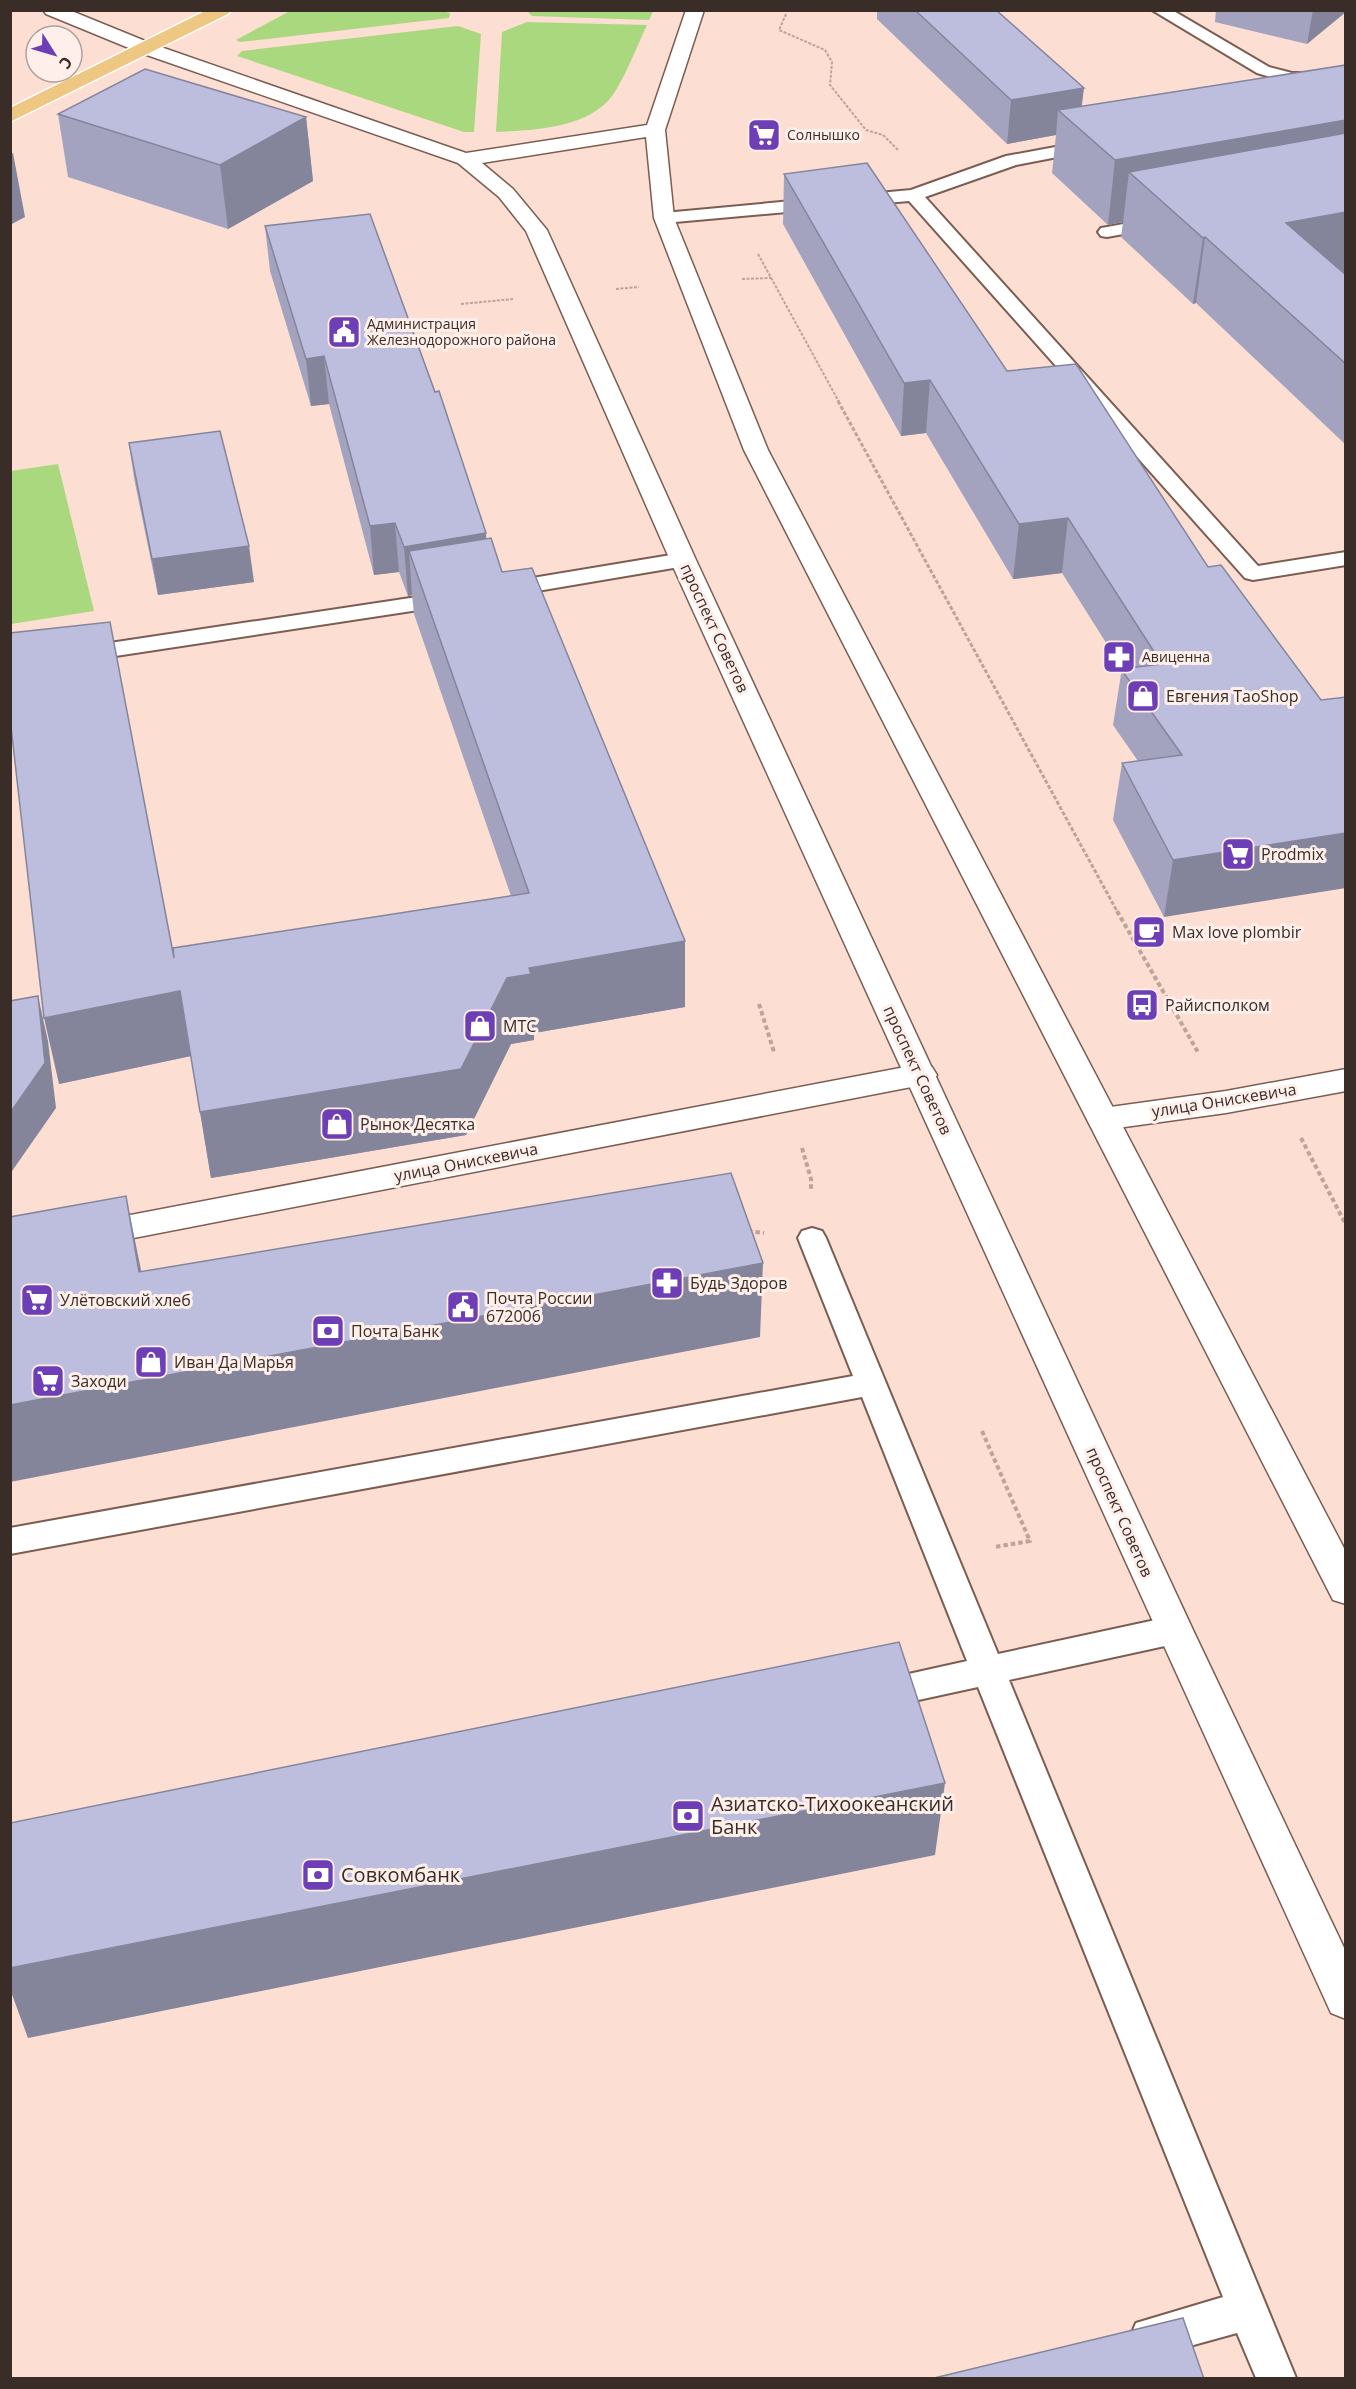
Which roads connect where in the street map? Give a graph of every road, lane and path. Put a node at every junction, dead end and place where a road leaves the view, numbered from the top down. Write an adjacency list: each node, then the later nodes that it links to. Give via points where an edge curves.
1 (52, 10): 6 (main road)
2 (222, 10): 6 (main road)
3 (695, 10): 9 (main road)
4 (1160, 10): 7 (lane, via 1263,70 1291,78)
5 (786, 14): 12 (path, via 779,30 825,50 832,62 830,85 866,130 884,135 909,161)
6 (148, 49): 8 (main road); 11 (main road)
7 (1346, 78)
8 (10, 116)
9 (655, 130): 11 (main road); 14 (main road)
10 (1115, 141): 12 (lane, via 1012,160)
11 (465, 159): 18 (main road, проспект Советов, via 506,193 536,230)
12 (914, 195): 13 (lane); 17 (lane, via 1253,573)
13 (733, 212): 14 (lane); 22 (path, via 1137,948)
14 (664, 218): 23 (main road, via 756,450)
15 (1175, 220): 16 (lane)
16 (1107, 232)
17 (1346, 558)
18 (683, 560): 19 (lane, via 313,621); 20 (main road, проспект Советов)
19 (10, 665)
20 (921, 1075): 28 (main road, улица Онискевича); 34 (main road, проспект Советов)
21 (1346, 1080): 22 (main road, улица Онискевича)
22 (1226, 1102): 23 (main road, улица Онискевича)
23 (1103, 1119): 33 (main road)
24 (1298, 1132): 25 (path)
25 (1346, 1225)
26 (743, 1231): 27 (path)
27 (812, 1238): 29 (lane)
28 (10, 1250)
29 (871, 1384): 32 (lane); 35 (lane)
30 (982, 1431): 31 (path)
31 (1016, 1512)
32 (10, 1541)
33 (1346, 1589)
34 (1173, 1630): 35 (lane); 37 (main road, проспект Советов)
35 (987, 1671): 36 (lane); 38 (lane)
36 (848, 1701)
37 (1346, 1999)
38 (1247, 2310): 39 (lane); 40 (lane)
39 (1112, 2347)
40 (1276, 2379)

